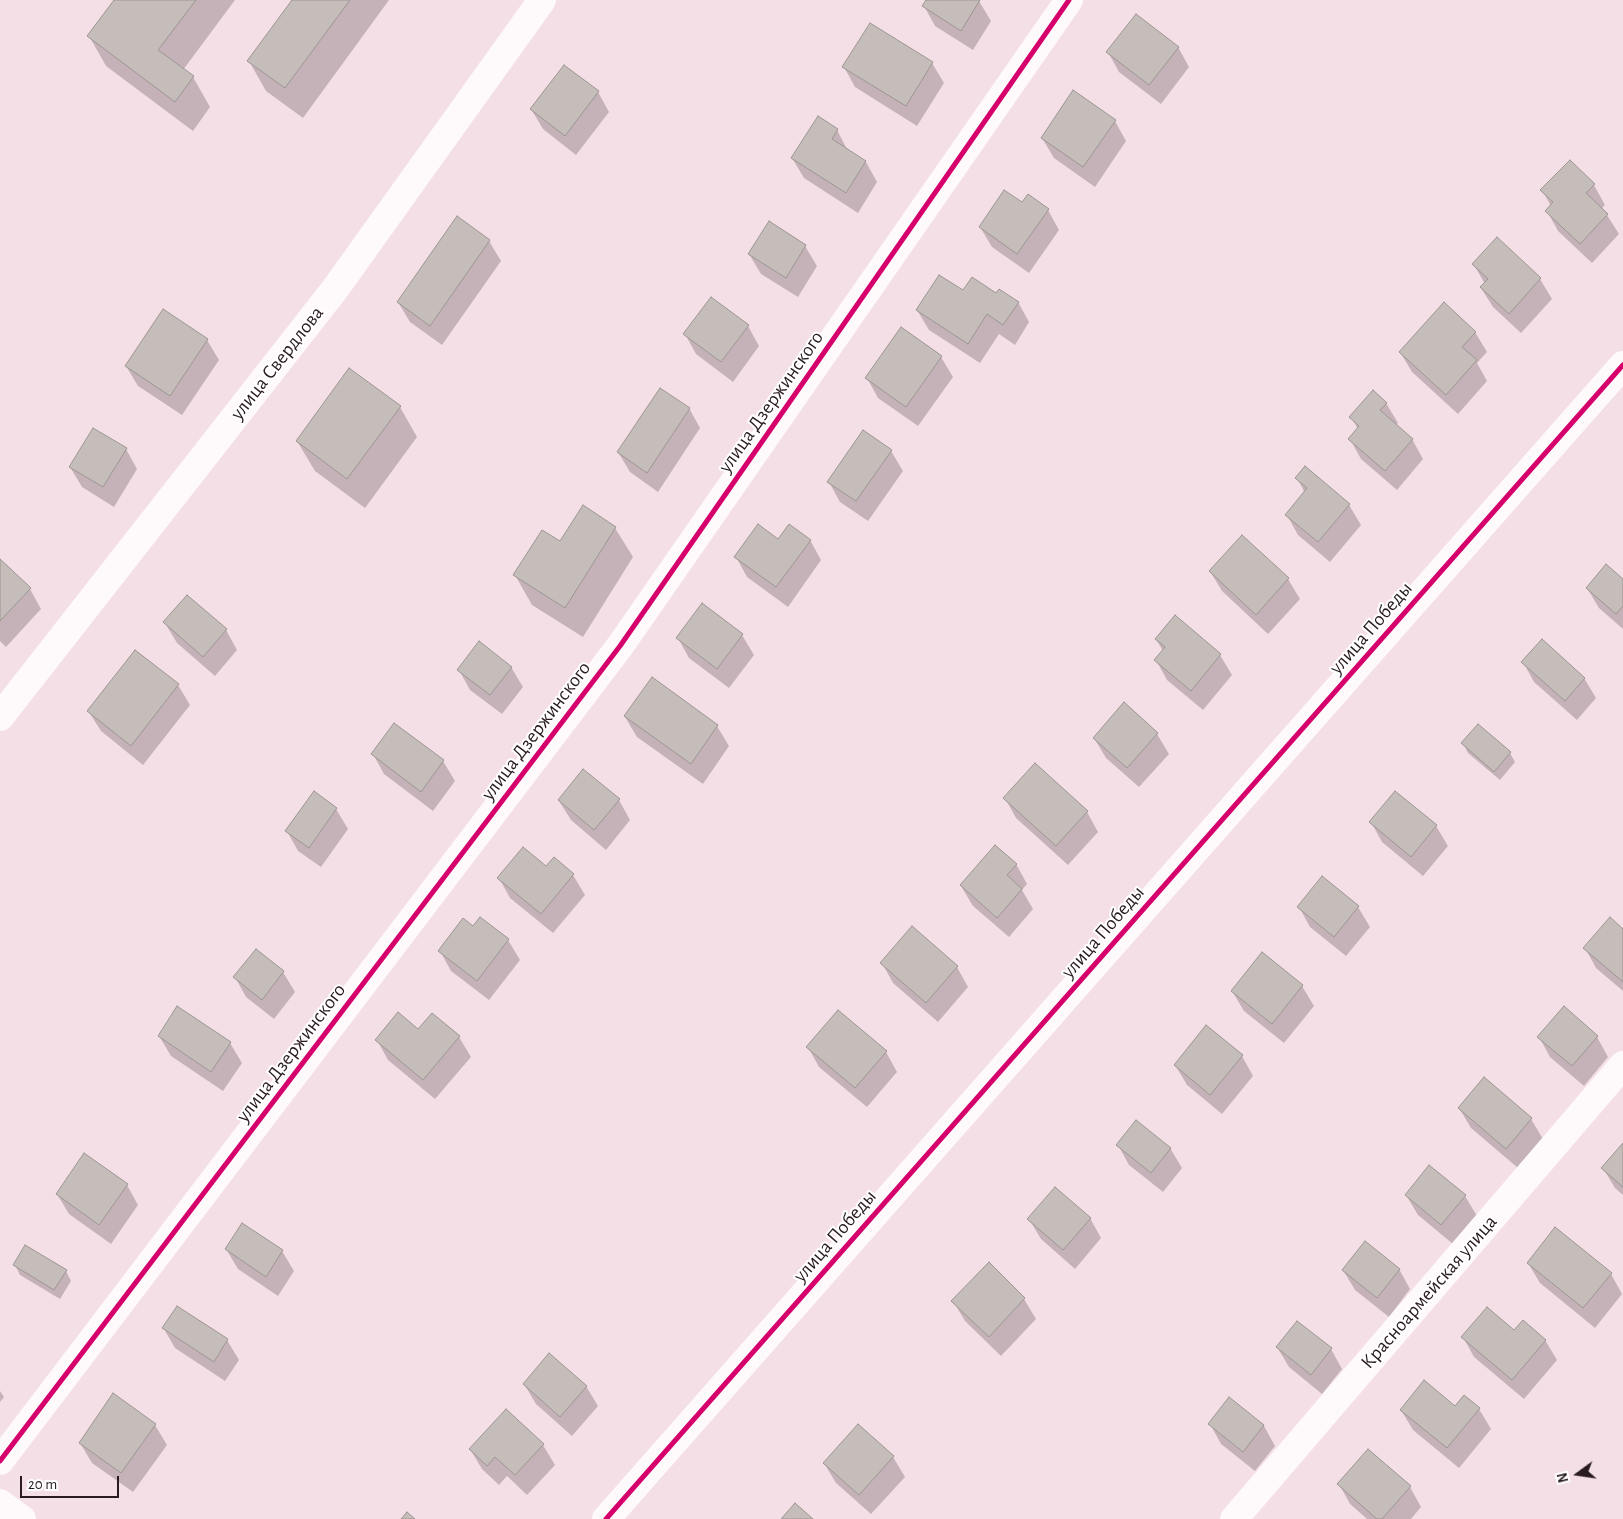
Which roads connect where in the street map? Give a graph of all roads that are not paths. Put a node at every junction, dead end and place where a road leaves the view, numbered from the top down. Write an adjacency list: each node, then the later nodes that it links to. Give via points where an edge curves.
1 (542, 0): 4 (street, улица Свердлова, via 335,289)
2 (1069, 0): 6 (street, улица Дзержинского, via 620,646)
3 (1623, 365): 9 (street, улица Победы)
4 (0, 717)
5 (1623, 1065): 10 (street, Красноармейская улица)
6 (0, 1461)
7 (0, 1503): 8 (street)
8 (22, 1519)
9 (606, 1519)
10 (1234, 1519)

